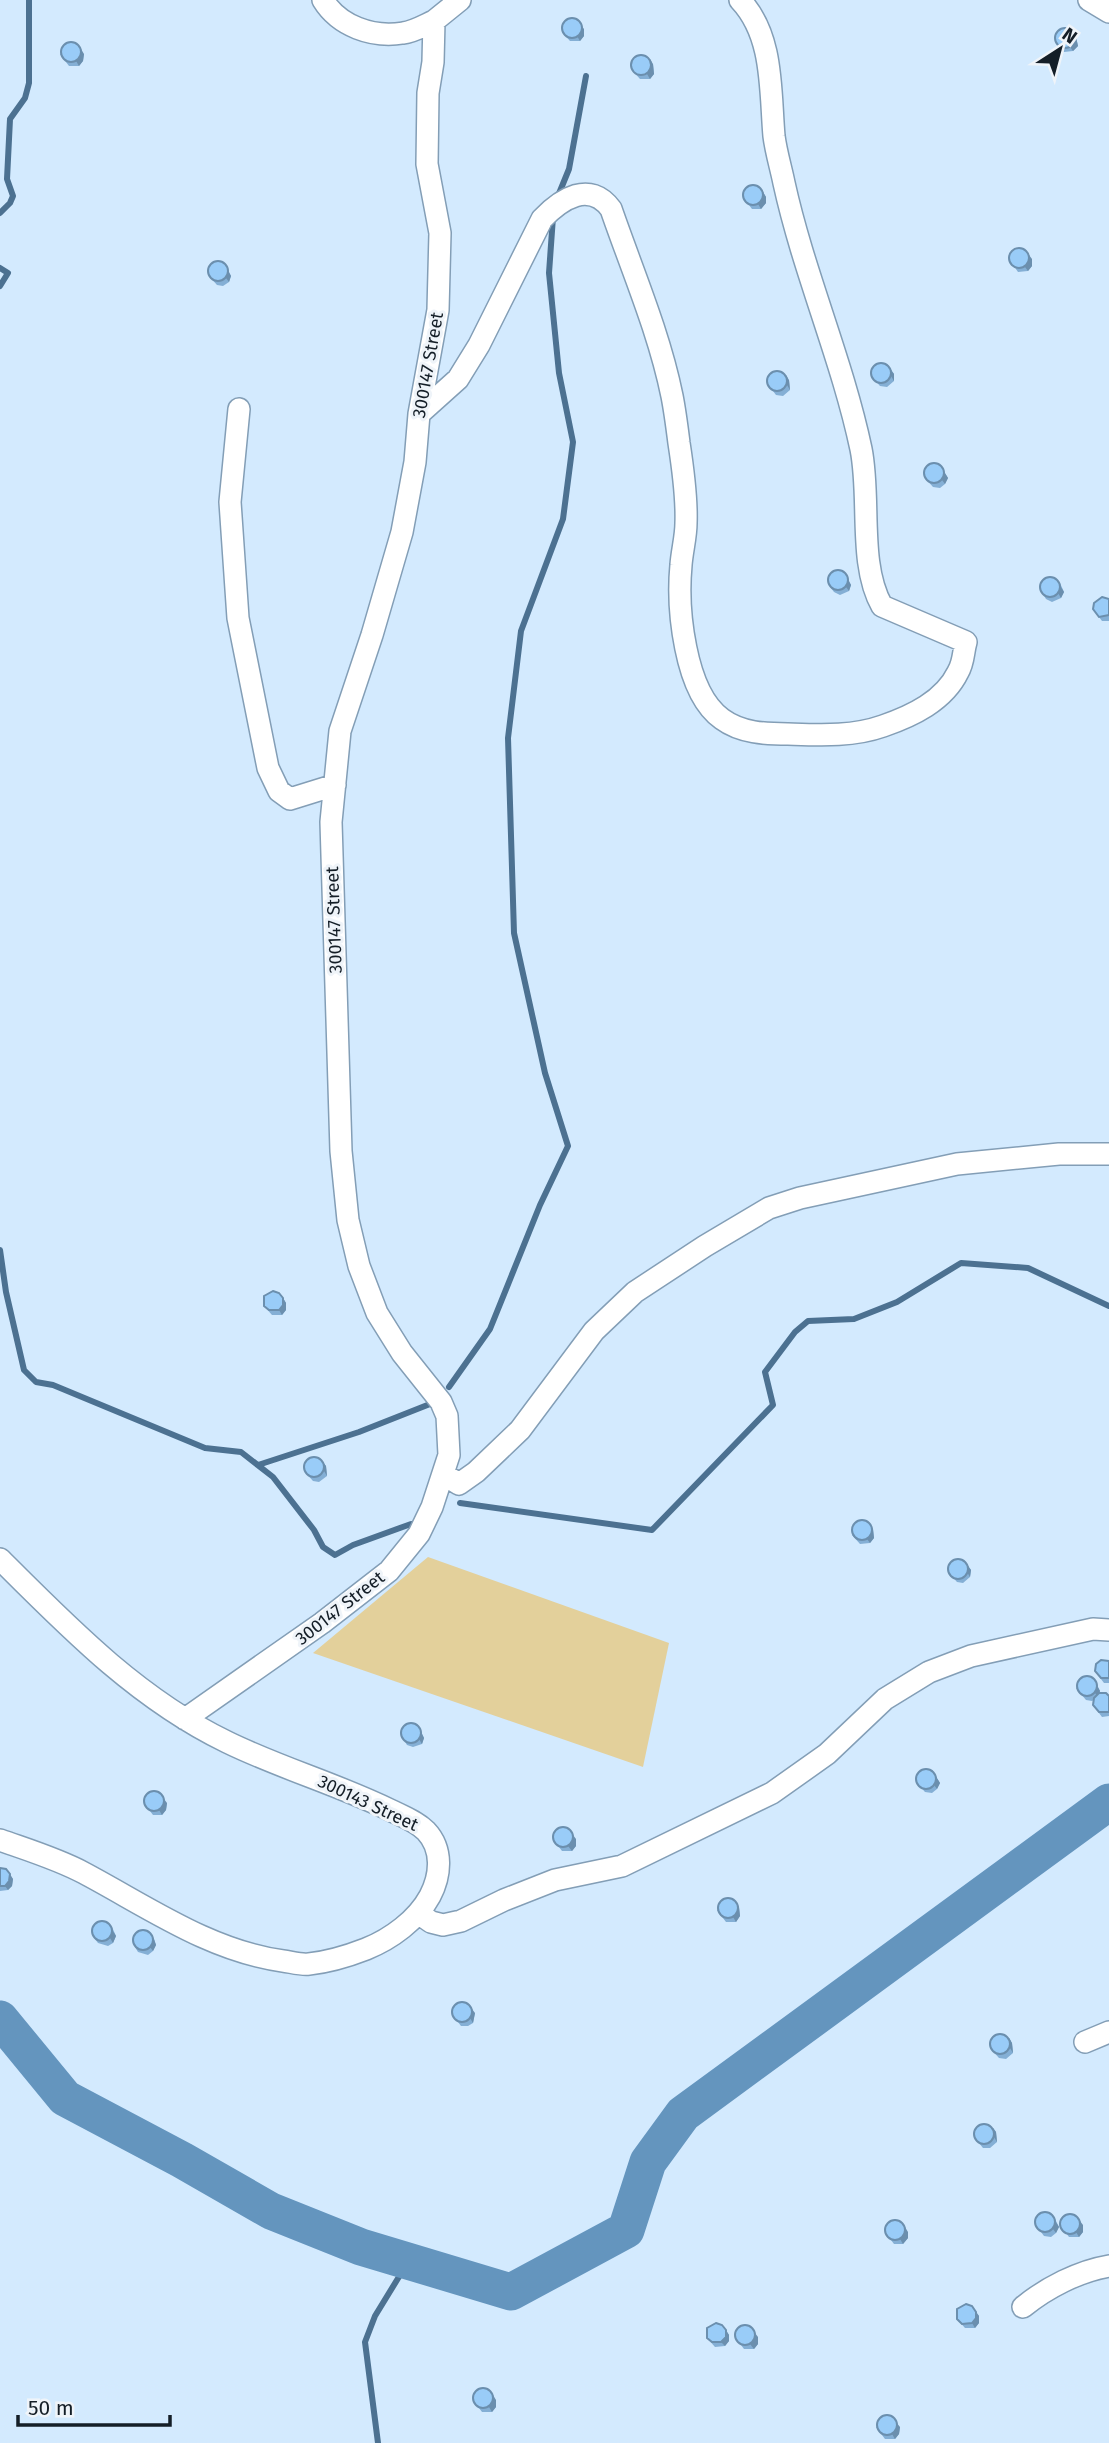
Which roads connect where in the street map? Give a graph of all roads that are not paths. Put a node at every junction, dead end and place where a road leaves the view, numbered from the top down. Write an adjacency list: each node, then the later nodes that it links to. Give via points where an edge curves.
1 (323, 0): 6 (street, via 333,14 361,31 403,33)
2 (460, 0): 6 (street)
3 (740, 0): 8 (street, via 757,25 770,71 775,139 792,218 861,450 874,593 882,606 966,642 962,662 948,687 928,706 898,721 830,736 759,733 722,720 711,709 688,658 682,619 680,566 686,523 672,396 660,348 611,209 603,199 587,194 566,199 542,219 458,379)
4 (1088, 0): 5 (street)
5 (1109, 12)
6 (435, 21): 8 (street, 300147 Street, via 427,164 440,233 438,310)
7 (239, 409): 9 (street, via 230,502 238,618 268,768 274,783 290,799)
8 (418, 414): 9 (street, 300147 Street, via 402,532 340,731)
9 (335, 785): 11 (street, 300147 Street, via 331,822 334,942 341,1151 348,1220 377,1313 402,1353 433,1389 447,1416 449,1455)
10 (1109, 1154): 11 (street, via 957,1164 769,1208 635,1292 594,1331 520,1430 476,1472 459,1484)
11 (443, 1474): 14 (street, 300147 Street, via 419,1534 389,1571)
12 (0, 1559): 14 (street, 300143 Street, via 71,1631 152,1698)
13 (1109, 1630): 16 (street, via 1093,1629 971,1656 929,1672 885,1699 827,1754 772,1793 622,1866 555,1880 461,1921 443,1925)
14 (185, 1719): 16 (street, 300143 Street, via 417,1823 433,1841 439,1871)
15 (0, 1840): 16 (street, 300143 Street, via 81,1871 186,1928 257,1957 307,1964 348,1956 394,1934)
16 (418, 1913)
17 (1109, 2032): 18 (street)
18 (1085, 2042)
19 (1109, 2266): 20 (street, via 1040,2293)
20 (1023, 2307)

